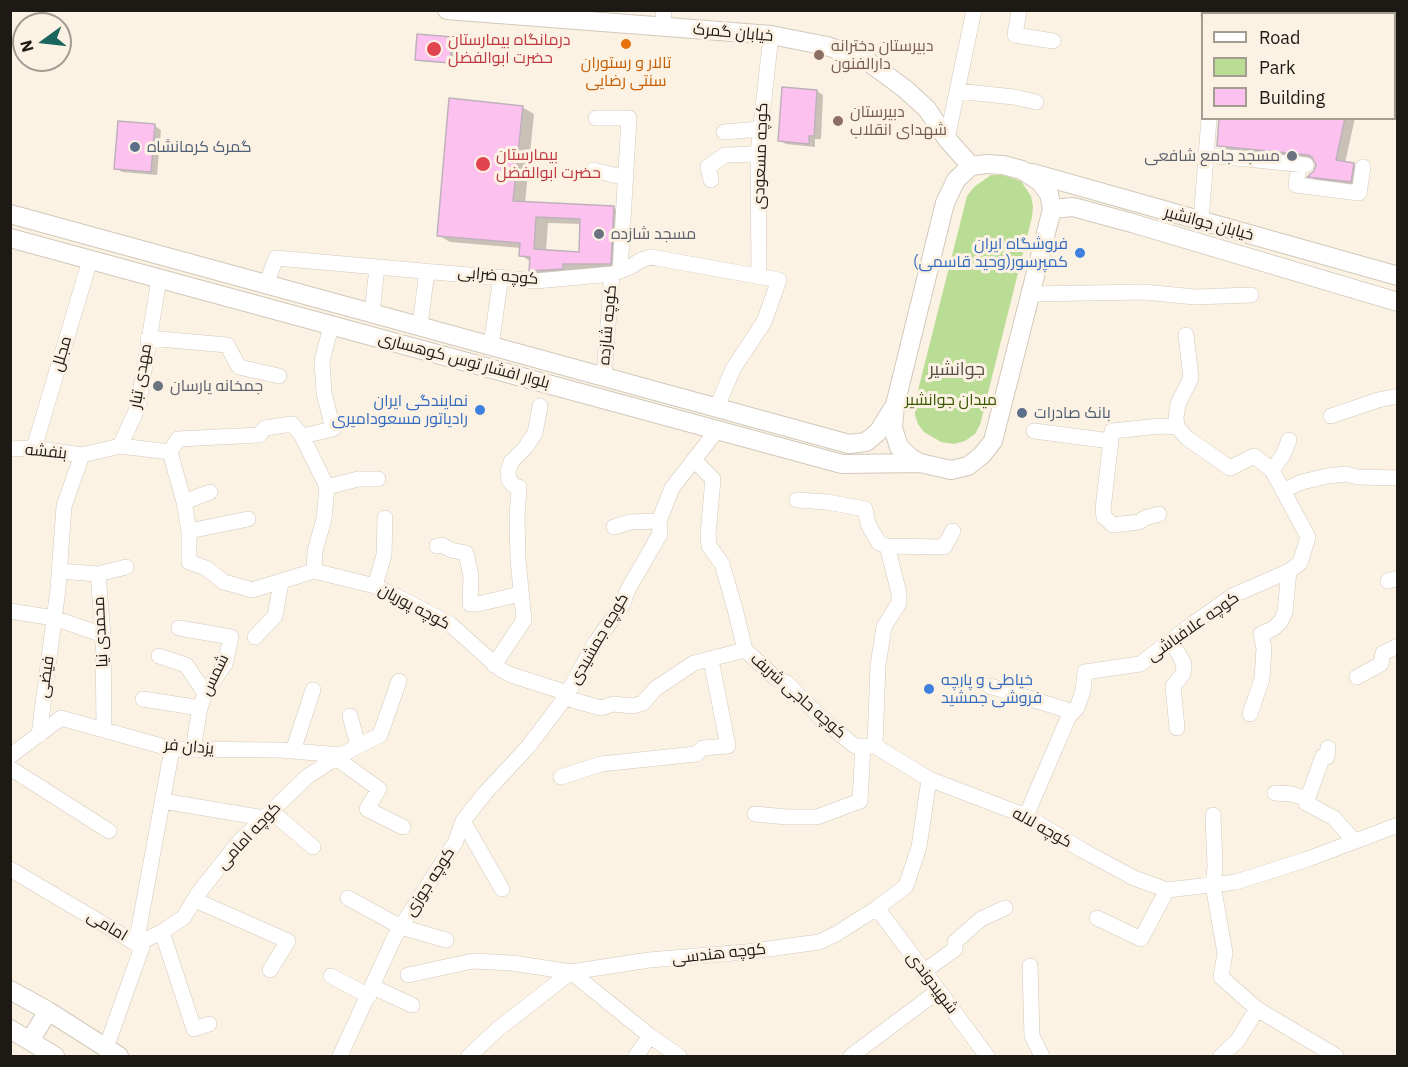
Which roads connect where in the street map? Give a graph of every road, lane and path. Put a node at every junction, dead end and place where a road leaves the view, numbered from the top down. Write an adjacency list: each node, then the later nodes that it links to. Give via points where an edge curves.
1 (447, 10): 4 (main road, خیابان گمرک)
2 (974, 10): 8 (street)
3 (1019, 10): 7 (street, via 1015,35)
4 (537, 13): 5 (main road, خیابان گمرک)
5 (663, 18): 6 (main road, خیابان گمرک)
6 (771, 35): 12 (street, کوچه مسعودی); 14 (main road, خیابان گمرک, via 826,46 866,60 927,109)
7 (1053, 41)
8 (957, 91): 9 (street); 14 (street)
9 (1036, 102)
10 (596, 118): 21 (street, کوچه شازده, via 629,118)
11 (1209, 120): 16 (street)
12 (760, 129): 13 (street); 15 (street, کوچه مسعودی)
13 (724, 132)
14 (947, 139): 17 (main road, خیابان گمرک)
15 (758, 154): 22 (street, via 725,155 708,167); 31 (street, کوچه مسعودی)
16 (1206, 155): 18 (street, via 1302,164 1296,185 1359,193); 25 (street)
17 (971, 166): 20 (main road, via 1004,165); 48 (main road, via 956,180 945,203)
18 (1363, 167)
19 (593, 170): 21 (street)
20 (1022, 170): 23 (main road, via 1040,182); 25 (main road, خیابان جوانشیر)
21 (626, 178): 30 (street, کوچه شازده)
22 (711, 180)
23 (1053, 209): 36 (main road); 38 (main road, خیابان جوانشیر, via 1073,207 1122,220)
24 (10, 214): 35 (main road, بلوار افشار توس کوهساری)
25 (1201, 221): 32 (main road, خیابان جوانشیر)
26 (10, 238): 27 (main road, بلوار افشار توس کوهساری)
27 (90, 260): 34 (main road, بلوار افشار توس کوهساری); 59 (street, مجلل)
28 (377, 267): 29 (street, کوچه ضرابی); 35 (street, کوچه ضرابی, via 276,258); 39 (street)
29 (427, 271): 33 (street, کوچه ضرابی); 41 (street)
30 (616, 272): 31 (street, کوچه ضرابی, via 651,257); 33 (street, کوچه ضرابی, via 536,281); 46 (street, کوچه شازده)
31 (759, 276): 50 (street, کوچه ضرابی, via 779,280 764,322 733,369)
32 (1398, 276)
33 (501, 277): 44 (street)
34 (159, 279): 40 (main road, بلوار افشار توس کوهساری); 43 (street, مهدی تبار)
35 (266, 285): 39 (main road, بلوار افشار توس کوهساری)
36 (1031, 294): 37 (street); 64 (main road, via 993,441 968,466 951,470)
37 (1251, 295)
38 (1398, 302)
39 (372, 313): 41 (main road, بلوار افشار توس کوهساری)
40 (331, 326): 53 (main road, بلوار افشار توس کوهساری); 55 (street, via 322,361 324,393 333,429)
41 (420, 326): 44 (main road, بلوار افشار توس کوهساری)
42 (1186, 335): 52 (street, via 1191,378 1177,394)
43 (148, 338): 45 (street, via 227,345 239,368); 58 (street, مهدی تبار, via 138,407)
44 (491, 345): 46 (main road, بلوار افشار توس کوهساری)
45 (279, 376)
46 (604, 376): 50 (main road, بلوار افشار توس کوهساری)
47 (1398, 396): 51 (street)
48 (895, 405): 50 (main road, بلوار افشار توس کوهساری, via 878,432 866,442 849,444); 64 (main road, via 893,428 899,447)
49 (540, 406): 89 (street, via 535,433 511,462 508,472 509,480 519,487)
50 (717, 407)
51 (1331, 416)
52 (1177, 428): 57 (street, via 1112,431); 65 (street, via 1230,468 1254,456)
53 (718, 429): 63 (street, کوچه جمشیدی); 64 (main road, بلوار افشار توس کوهساری, via 842,464)
54 (1034, 431): 57 (street)
55 (302, 436): 61 (street, via 292,424 265,428 259,435 178,439); 68 (street)
56 (1289, 440): 65 (street)
57 (1111, 441): 73 (street, via 1104,517 1113,525 1131,529 1145,518)
58 (120, 446): 61 (street); 62 (street)
59 (34, 448): 60 (street, بنفشه); 62 (street, بنفشه)
60 (10, 449)
61 (170, 452): 72 (street)
62 (82, 455): 83 (street, via 64,506)
63 (694, 460): 76 (street, کوچه جمشیدی, via 672,488); 97 (street, کوچه حاجی شریف, via 713,479 709,546 722,564)
64 (920, 463)
65 (1272, 470): 69 (street)
66 (1398, 478): 69 (street, via 1346,474 1302,482)
67 (378, 479): 68 (street, via 358,479)
68 (327, 487): 85 (street)
69 (1284, 490): 84 (street, via 1308,537 1300,563)
70 (210, 492): 72 (street)
71 (797, 500): 81 (street, via 865,509 879,543)
72 (184, 502): 78 (street)
73 (1159, 514)
74 (385, 518): 88 (street, via 384,555)
75 (248, 519): 78 (street)
76 (659, 521): 77 (street); 106 (street, کوچه جمشیدی, via 660,534 623,604 596,642)
77 (614, 527)
78 (189, 531): 87 (street, via 189,562 206,568 224,582 252,591)
79 (953, 531): 81 (street, via 944,547)
80 (437, 546): 89 (street, via 466,553 471,576 470,604)
81 (887, 546): 117 (street, via 899,603 884,627)
82 (126, 567): 86 (street)
83 (59, 571): 86 (street, محمدی نیا); 91 (street)
84 (1289, 571): 95 (street, کوچه علافباشی, via 1232,596); 110 (street, via 1285,612 1274,628 1261,634 1262,679)
85 (314, 572): 87 (street); 88 (street, کوچه پوریان)
86 (98, 574): 93 (street, محمدی نیا)
87 (281, 583): 94 (street, via 275,616)
88 (375, 586): 100 (street, کوچه پوریان, via 450,624)
89 (520, 594): 100 (street, via 524,620)
90 (10, 611): 91 (street)
91 (54, 618): 93 (street); 115 (street, فیضی)
92 (179, 628): 105 (street, شمس, via 231,637 225,664)
93 (103, 635): 114 (street, محمدی نیا)
94 (255, 637)
95 (1171, 640): 109 (street, کوچه علافباشی, via 1140,664 1084,672 1083,691); 113 (street, via 1184,664 1183,674 1173,686)
96 (1398, 646): 101 (street, via 1383,653 1381,664)
97 (745, 650): 99 (street, کوچه پوریان); 117 (street, کوچه حاجی شریف, via 855,746)
98 (159, 656): 105 (street, via 186,665)
99 (711, 660): 106 (street, کوچه پوریان, via 694,663 655,689 643,703 633,706 613,704 602,708); 125 (street, via 728,746 703,748 696,754 601,764)
100 (494, 665): 106 (street, کوچه پوریان)
101 (1357, 676)
102 (399, 681): 116 (street, via 380,735)
103 (990, 686): 109 (street)
104 (313, 690): 121 (street)
105 (205, 693): 108 (street, شمس)
106 (567, 695): 112 (street, کوچه جمشیدی)
107 (143, 699): 108 (street)
108 (200, 708): 120 (street, شمس)
109 (1073, 712): 133 (street, کوچه علافباشی)
110 (1250, 714)
111 (350, 716): 116 (street)
112 (544, 724): 134 (street, کوچه جوزی)
113 (1178, 728)
114 (104, 729): 115 (street, یزدان فر, via 61,718); 119 (street, یزدان فر)
115 (39, 735): 122 (street, یزدان فر)
116 (358, 745): 123 (street)
117 (869, 746): 126 (street, کوچه لاله); 130 (street, via 860,801 818,817)
118 (1328, 748): 128 (street)
119 (172, 749): 120 (street, یزدان فر); 129 (street)
120 (193, 749): 121 (street, یزدان فر)
121 (293, 751): 123 (street, یزدان فر)
122 (10, 756)
123 (338, 756): 131 (street, کوچه امامی, via 308,776); 136 (street, via 379,789 367,809)
124 (10, 768): 137 (street)
125 (561, 777)
126 (929, 779): 133 (street, کوچه لاله); 146 (street, کوچه هندسی, via 919,847 906,886)
127 (1275, 794): 128 (street)
128 (1307, 799): 138 (street, via 1306,803 1334,818)
129 (163, 801): 131 (street); 152 (street)
130 (755, 814)
131 (268, 815): 139 (street); 145 (street, کوچه امامی, via 238,843)
132 (1213, 815): 141 (street)
133 (1026, 816): 143 (street, کوچه لاله, via 1134,878)
134 (463, 821): 142 (street); 149 (street, کوچه جوزی, via 455,843)
135 (1398, 825): 138 (street, کوچه لاله)
136 (403, 827)
137 (109, 831)
138 (1354, 841): 141 (street, کوچه لاله, via 1236,882)
139 (314, 846)
140 (10, 869): 152 (street, امامی)
141 (1213, 885): 143 (street, کوچه لاله); 163 (street, via 1225,953 1221,977)
142 (502, 890)
143 (1167, 890): 148 (street, via 1141,939)
144 (348, 898): 149 (street)
145 (195, 900): 150 (street, کوچه امامی, via 184,917); 154 (street, via 288,941)
146 (878, 908): 155 (street, کوچه هندسی, via 819,942); 156 (street, شهیدوندی)
147 (1005, 908): 156 (street, via 981,919 955,942 955,949)
148 (1097, 918)
149 (401, 927): 151 (street); 160 (street, کوچه جوزی)
150 (162, 932): 152 (street, کوچه امامی); 165 (street, via 194,1029)
151 (446, 940)
152 (136, 944): 169 (street, امامی, via 142,947)
153 (1030, 966): 177 (street, via 1032,1036)
154 (270, 970)
155 (571, 972): 157 (street, کوچه هندسی, via 472,961); 167 (street); 172 (street)
156 (923, 972): 161 (street, شهیدوندی)
157 (408, 975)
158 (331, 976): 160 (street)
159 (10, 990): 164 (main road)
160 (371, 991): 162 (street); 171 (street, کوچه جوزی)
161 (938, 991): 175 (street); 176 (street, شهیدوندی)
162 (412, 1005)
163 (1257, 1009): 178 (street, via 1238,1040); 179 (street)
164 (48, 1011): 168 (main road); 169 (main road)
165 (209, 1024)
166 (10, 1029): 168 (main road)
167 (650, 1036): 173 (street); 174 (street)
168 (30, 1041): 170 (main road)
169 (113, 1052)
170 (55, 1056)
171 (340, 1056)
172 (469, 1056)
173 (636, 1056)
174 (679, 1056)
175 (851, 1056)
176 (985, 1056)
177 (1041, 1056)
178 (1221, 1056)
179 (1336, 1056)

